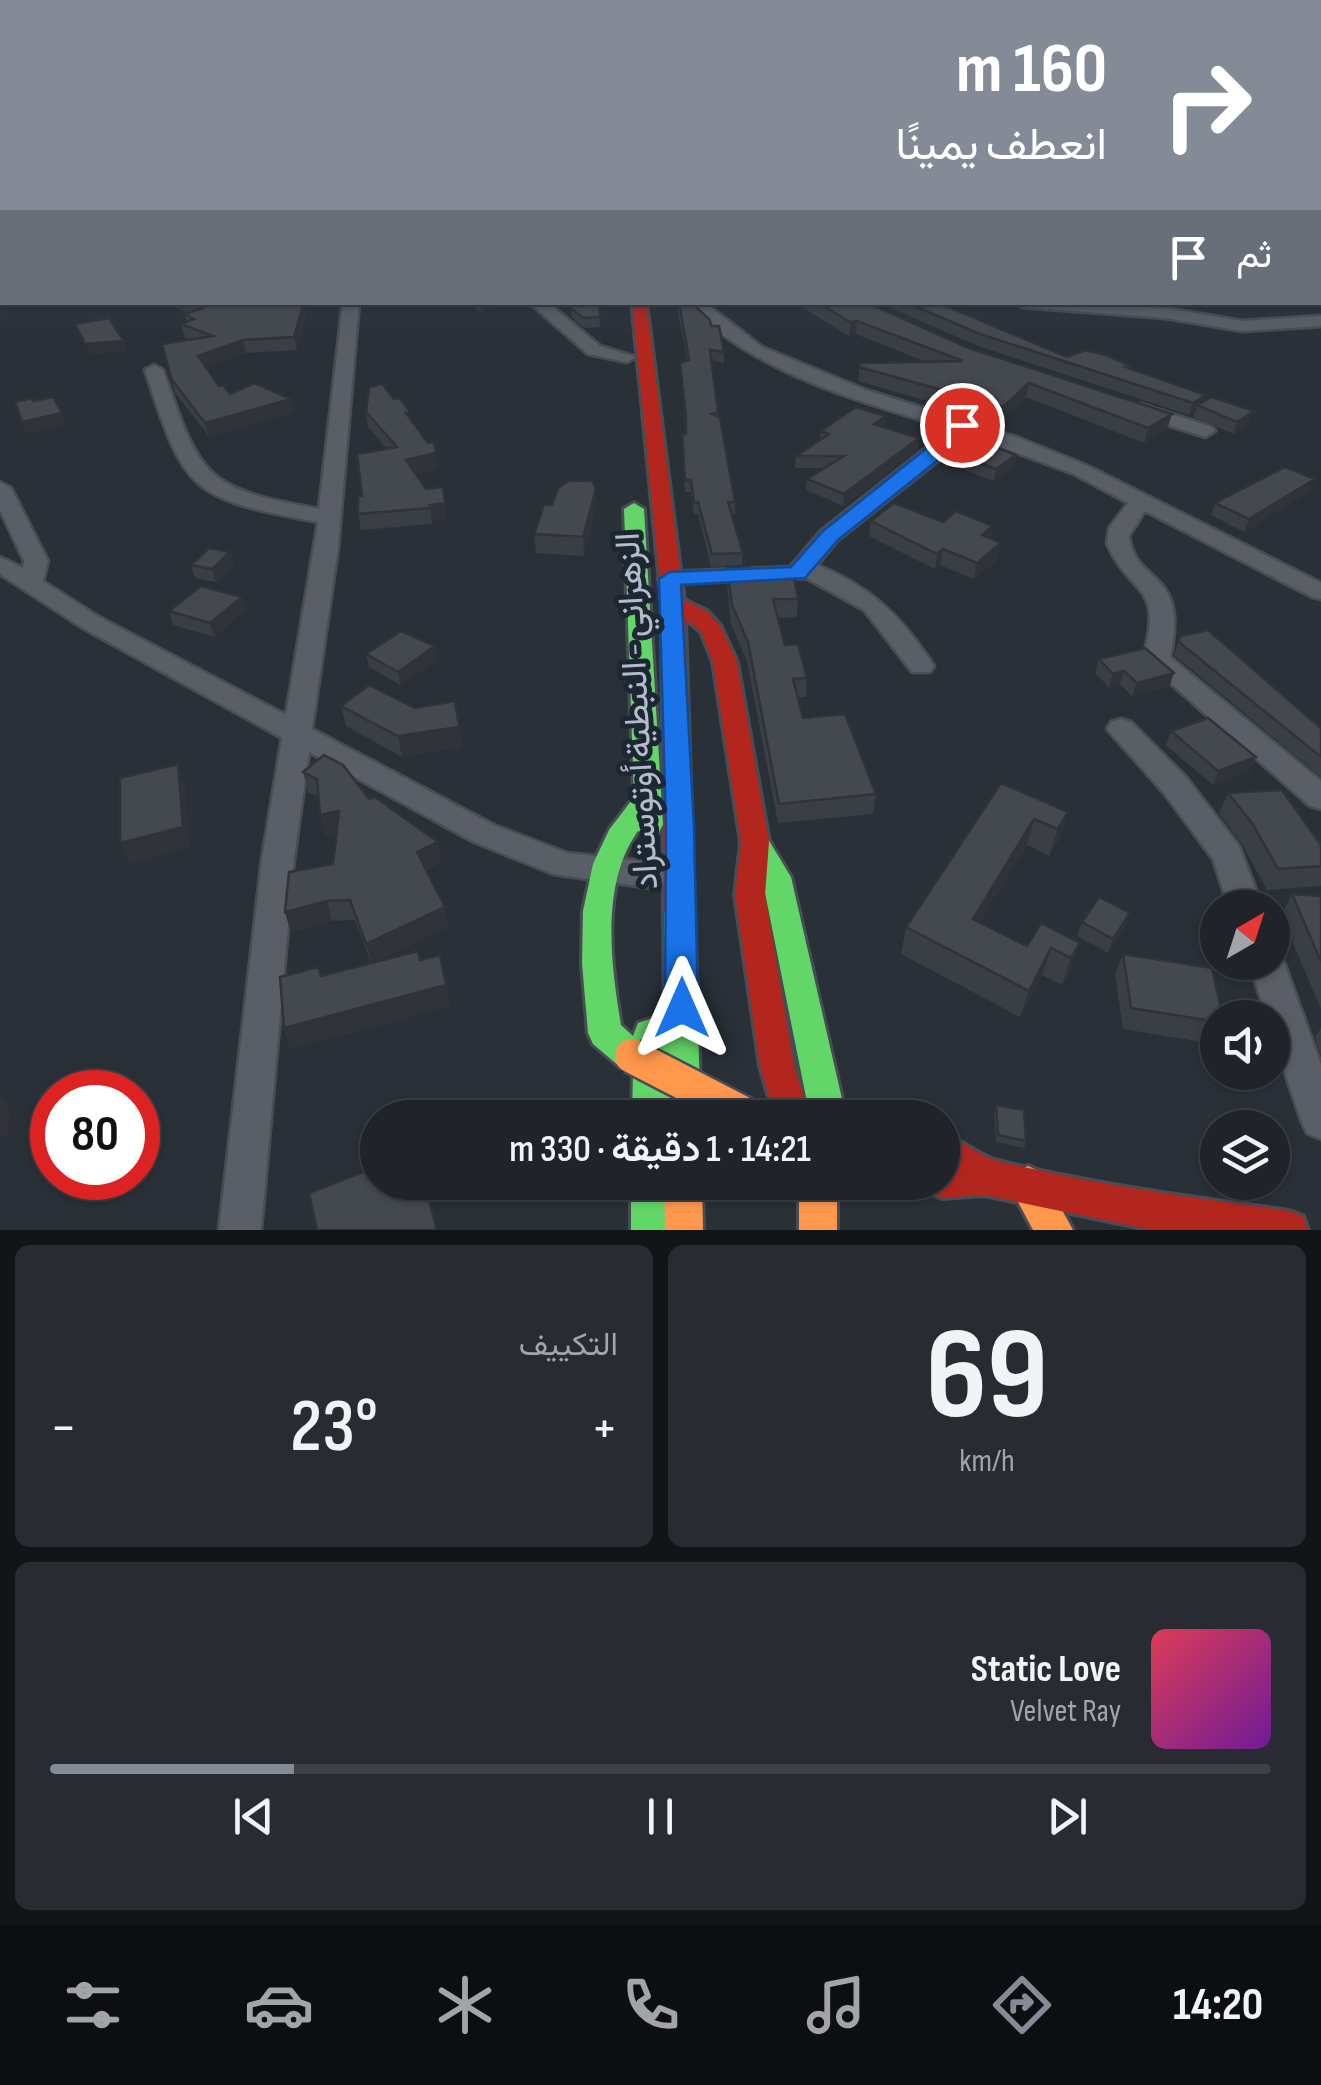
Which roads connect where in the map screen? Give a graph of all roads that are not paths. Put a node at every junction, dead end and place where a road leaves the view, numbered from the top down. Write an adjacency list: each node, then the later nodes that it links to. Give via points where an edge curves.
1 (351, 305): 17 (street)
2 (541, 305): 8 (street, via 594,350)
3 (632, 305): 8 (main road, الزهراني - النبطية أوتوستراد)
4 (632, 305): 20 (main road, الزهراني - النبطية أوتوستراد)
5 (697, 305): 11 (street, via 756,351 859,394)
6 (1061, 305): 7 (street, via 1242,326)
7 (1321, 320)
8 (627, 357): 13 (main road, الزهراني - النبطية أوتوستراد)
9 (154, 370): 17 (street, via 183,451 203,478 243,499)
10 (1117, 402): 12 (street)
11 (962, 425): 16 (street); 19 (street, via 952,440 830,535)
12 (1205, 431)
13 (630, 434)
14 (0, 488): 21 (street, via 36,560)
15 (633, 492): 28 (main road, الزهراني - النبطية أوتوستراد)
16 (1144, 500): 22 (street); 27 (street, via 1116,532 1116,543 1156,589 1164,616 1156,659)
17 (327, 517): 26 (street)
18 (0, 564): 21 (street)
19 (802, 568): 20 (street, via 789,576); 24 (street, via 837,581 887,614)
20 (670, 579): 23 (main road, الزهراني - النبطية أوتوستراد)
21 (31, 582): 26 (street, via 90,622)
22 (1321, 592)
23 (673, 604): 29 (main road, via 699,616 720,645); 36 (main road, الزهراني - النبطية أوتوستراد)
24 (921, 666)
25 (1121, 729): 32 (street, via 1228,855)
26 (299, 735): 30 (street, via 483,833 564,864); 49 (street, via 278,859)
27 (1321, 798)
28 (648, 799): 30 (main road, via 613,848); 31 (main road, الزهراني - النبطية أوتوستراد)
29 (755, 842): 38 (main road, via 750,895 777,1066); 39 (main road, via 776,877)
30 (607, 870): 31 (street); 37 (main road, bridge, via 600,940 604,1033 632,1056)
31 (651, 885)
32 (1240, 890)
33 (1272, 980): 40 (street)
34 (650, 1006): 35 (main road)
35 (650, 1100)
36 (682, 1100)
37 (719, 1100)
38 (789, 1100)
39 (828, 1100)
40 (1321, 1120)
41 (960, 1159): 42 (main road)
42 (984, 1176): 43 (main road); 44 (main road)
43 (960, 1178)
44 (1028, 1185): 48 (main road); 53 (main road)
45 (650, 1200): 50 (main road)
46 (683, 1200): 51 (main road)
47 (818, 1200): 52 (main road)
48 (1126, 1218): 54 (main road)
49 (240, 1230)
50 (650, 1230)
51 (684, 1230)
52 (818, 1230)
53 (1054, 1230)
54 (1289, 1230)

